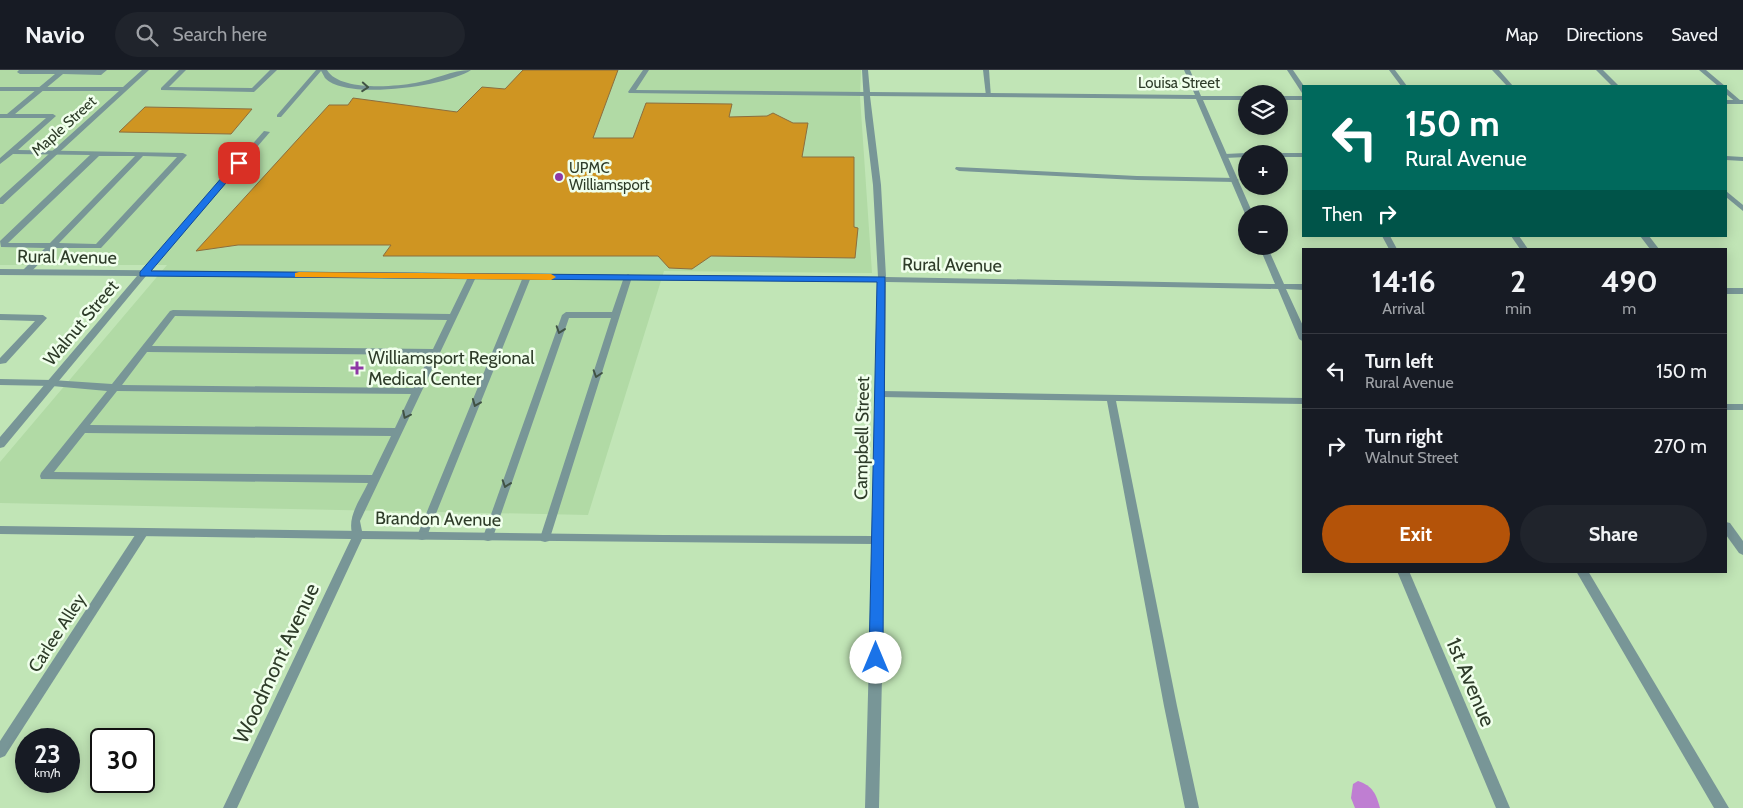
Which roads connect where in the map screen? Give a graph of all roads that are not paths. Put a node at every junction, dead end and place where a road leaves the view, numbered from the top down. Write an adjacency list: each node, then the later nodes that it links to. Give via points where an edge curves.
1 (23, 70): 18 (street, via 20,72)
2 (104, 70): 18 (street, via 101,73)
3 (146, 70): 25 (street, Maple Street)
4 (182, 70): 5 (street, via 163,89 254,90)
5 (274, 70)
6 (319, 70): 37 (street)
7 (324, 70): 8 (street, one-way to 8, via 332,81 365,88 412,85)
8 (468, 70)
9 (646, 70): 28 (street, Louisa Street, via 631,92)
10 (865, 70): 28 (street, Campbell Street)
11 (986, 70): 29 (street)
12 (1187, 70): 30 (street)
13 (1290, 70): 26 (street)
14 (1392, 70): 19 (street)
15 (1495, 70): 20 (street)
16 (1599, 70): 21 (street)
17 (1702, 70): 22 (street)
18 (63, 71): 24 (street)
19 (1403, 85)
20 (1509, 85)
21 (1615, 85)
22 (1721, 85)
23 (0, 89): 24 (street)
24 (41, 89): 25 (street); 36 (street)
25 (125, 89): 41 (street, Maple Street)
26 (1302, 89)
27 (1727, 91): 35 (street)
28 (866, 94): 29 (street, Louisa Street); 69 (street, Campbell Street, via 877,185)
29 (989, 96): 30 (street, Louisa Street)
30 (1198, 97): 31 (street, Louisa Street); 47 (street)
31 (1238, 98)
32 (1288, 98): 33 (street)
33 (1302, 98)
34 (1727, 102): 35 (street)
35 (1741, 102)
36 (4, 116): 38 (street); 40 (street, via 53,116)
37 (279, 116)
38 (0, 122)
39 (266, 132): 65 (street, Walnut Street)
40 (11, 152): 41 (street); 50 (street)
41 (55, 152): 42 (street); 54 (street, Maple Street)
42 (97, 153): 43 (street); 59 (street, via 1,245)
43 (141, 154): 59 (street); 59 (street, via 183,155 98,246)
44 (1238, 155): 47 (street)
45 (1288, 155): 46 (street)
46 (1302, 155)
47 (1225, 156): 52 (street)
48 (1727, 158): 49 (street)
49 (1743, 158)
50 (0, 162)
51 (960, 169): 52 (street)
52 (1235, 180): 55 (street)
53 (1727, 194): 56 (street)
54 (0, 202)
55 (1245, 205)
56 (1743, 209)
57 (1516, 237): 60 (street)
58 (1645, 237): 61 (street)
59 (52, 246): 64 (street)
60 (1523, 248)
61 (1654, 248)
62 (1267, 255): 70 (street)
63 (0, 272): 64 (street, Rural Avenue)
64 (26, 272): 65 (street, Rural Avenue)
65 (144, 274): 66 (street, Rural Avenue); 82 (street, Walnut Street)
66 (472, 277): 67 (street, Rural Avenue); 76 (street)
67 (527, 277): 68 (street, Rural Avenue); 98 (street, one-way to 98)
68 (628, 278): 69 (street, Rural Avenue); 74 (street)
69 (882, 279): 70 (street, Rural Avenue); 85 (street, Campbell Street)
70 (1280, 287): 71 (street, Rural Avenue); 77 (street)
71 (1302, 287)
72 (1727, 291): 73 (street)
73 (1743, 291)
74 (616, 315): 99 (street, one-way to 99, via 566,315); 100 (street, one-way to 100)
75 (0, 317): 80 (street, via 43,318)
76 (453, 318): 78 (street, via 174,313); 79 (street)
77 (1302, 335)
78 (145, 349): 79 (street); 83 (street)
79 (436, 352): 84 (street)
80 (0, 361)
81 (0, 382): 82 (street)
82 (52, 383): 83 (street); 92 (street, Walnut Street)
83 (115, 388): 84 (street); 90 (street)
84 (418, 391): 91 (street, one-way to 91)
85 (880, 394): 86 (street); 101 (street, Campbell Street)
86 (1111, 399): 87 (street); 108 (street)
87 (1302, 401)
88 (1727, 407): 89 (street)
89 (1743, 407)
90 (82, 429): 91 (street); 93 (street, via 45,476)
91 (398, 432): 93 (street)
92 (0, 444)
93 (375, 479): 97 (street, via 355,521)
94 (1727, 527): 102 (street)
95 (0, 530): 96 (street, Brandon Avenue)
96 (143, 532): 97 (street, Brandon Avenue); 105 (street, Carlee Alley)
97 (358, 536): 98 (street, Brandon Avenue); 106 (street, Woodmont Avenue)
98 (422, 536): 99 (street, Brandon Avenue)
99 (488, 537): 100 (street, Brandon Avenue)
100 (545, 538): 101 (street, Brandon Avenue)
101 (876, 540): 107 (street, Campbell Street)
102 (1743, 550)
103 (1404, 573): 109 (street, 1st Avenue)
104 (1583, 573): 110 (street)
105 (0, 752)
106 (230, 808)
107 (872, 808)
108 (1192, 808)
109 (1503, 808)
110 (1722, 808)

